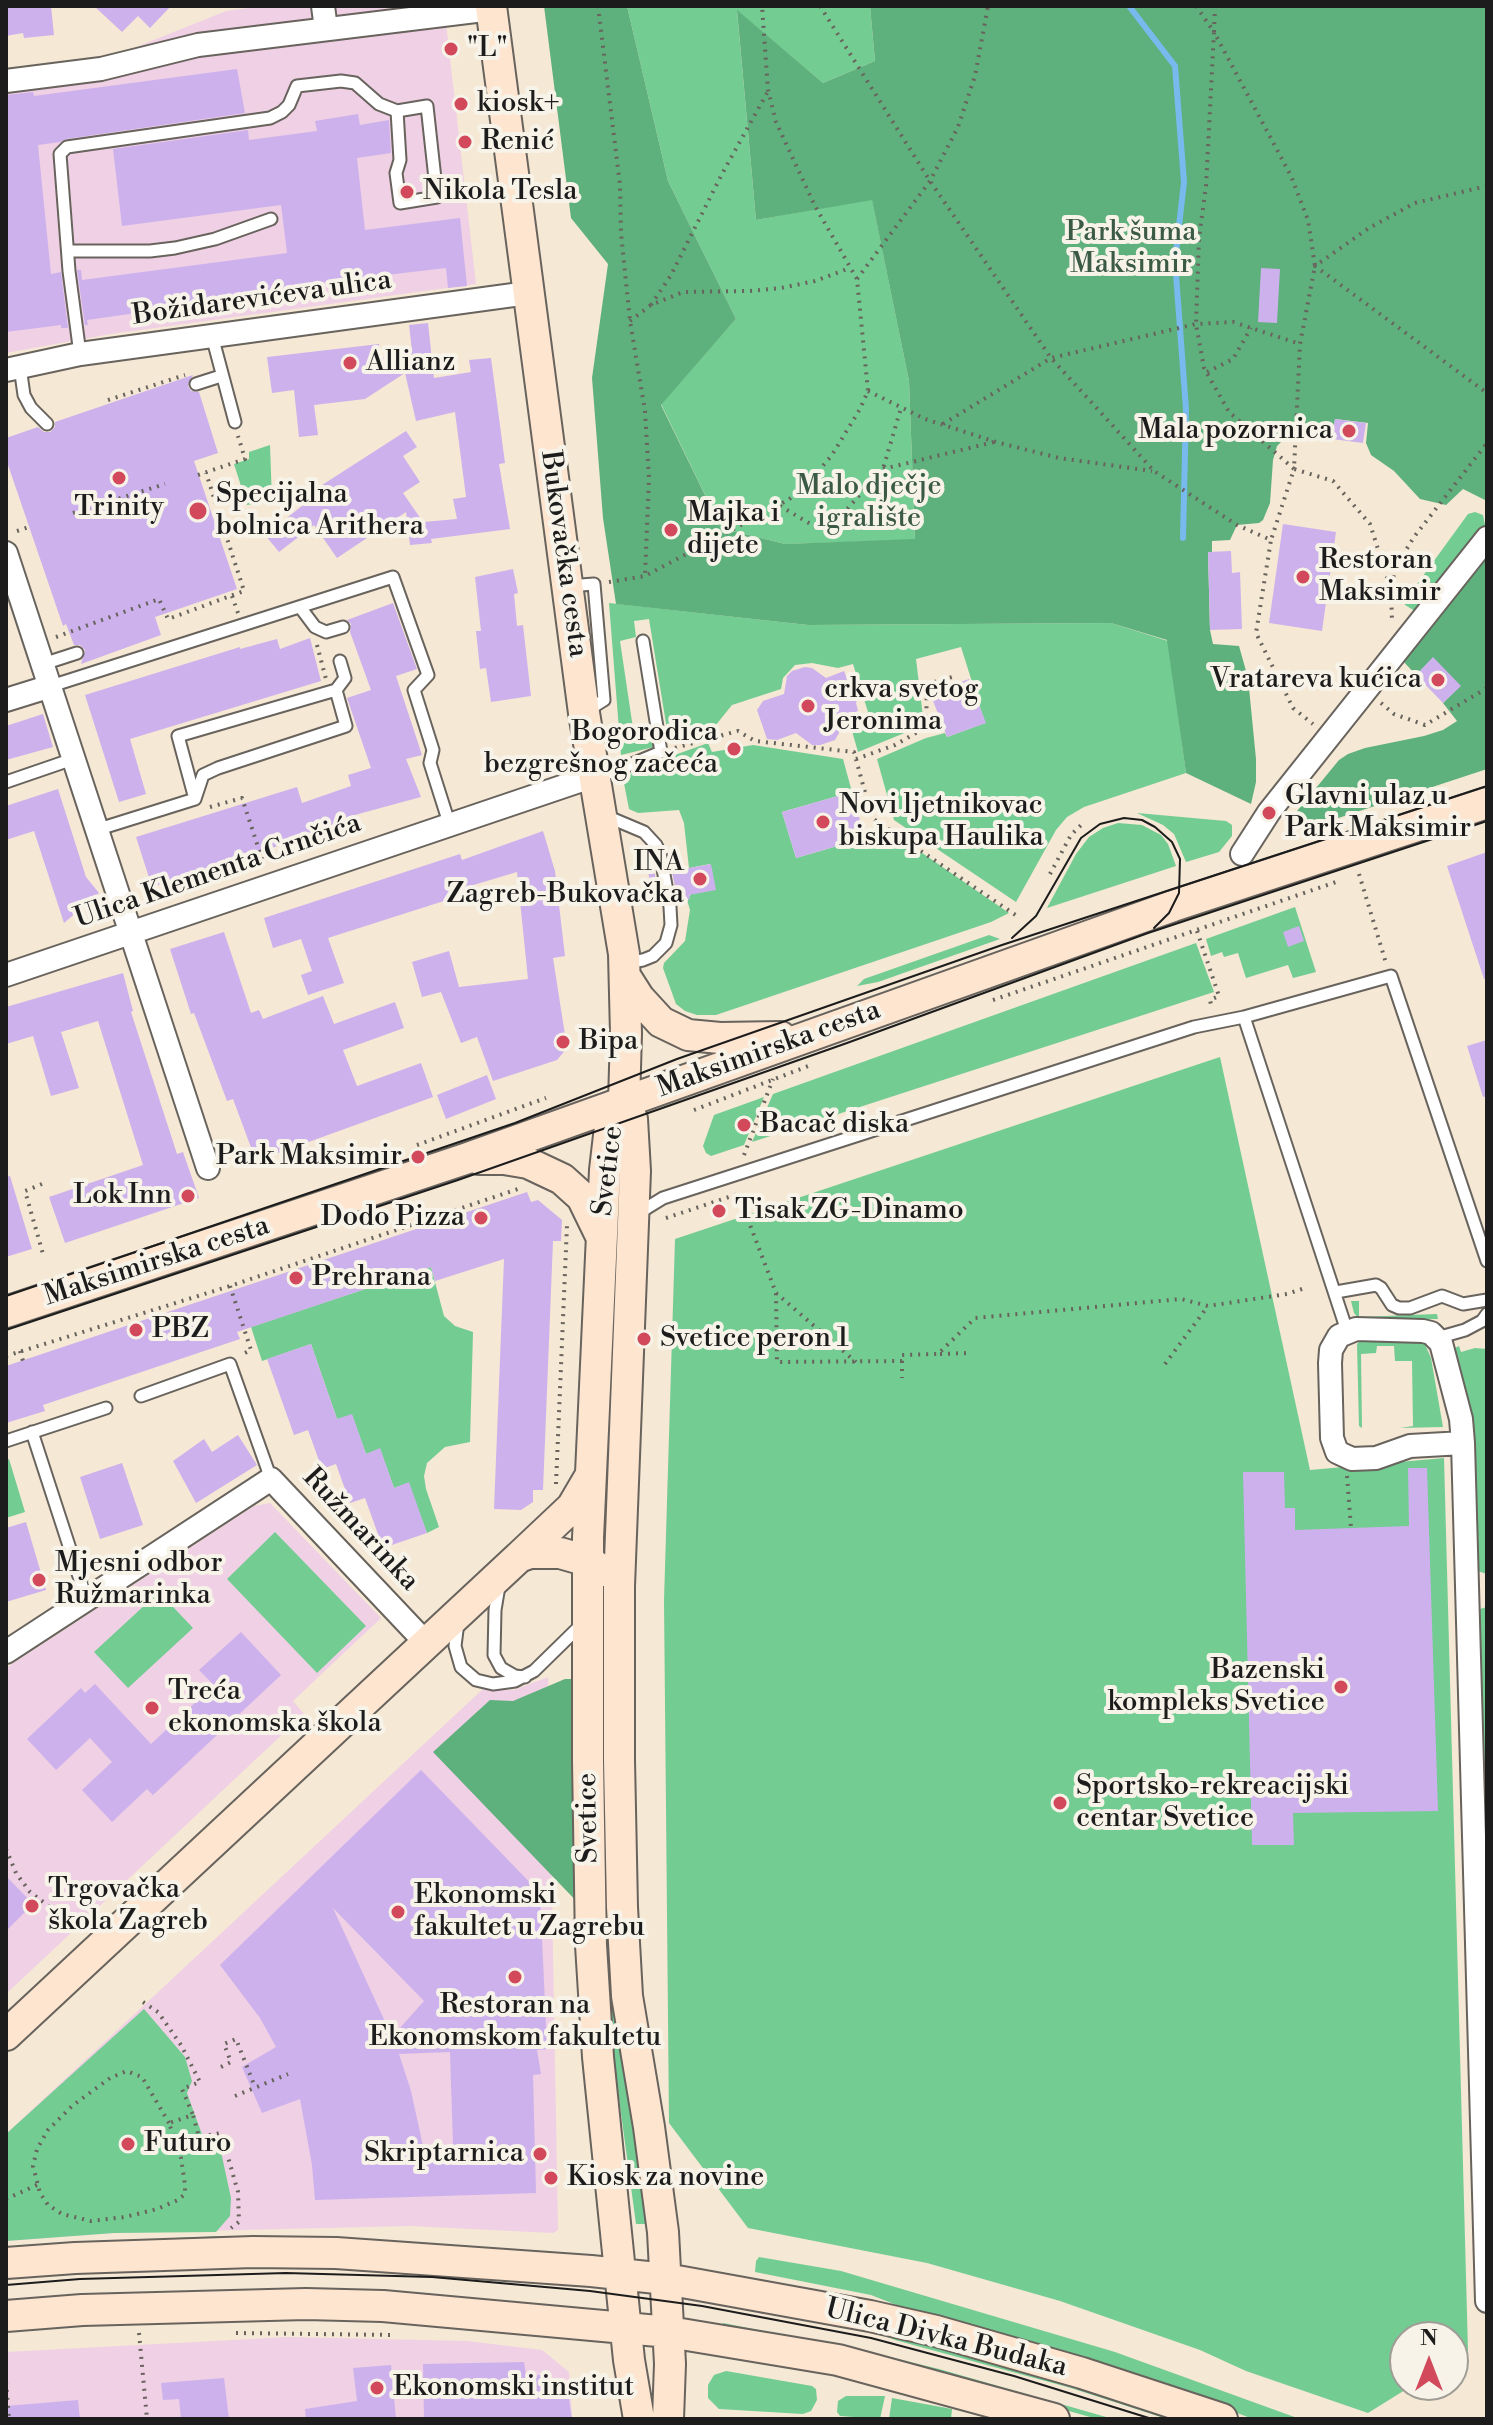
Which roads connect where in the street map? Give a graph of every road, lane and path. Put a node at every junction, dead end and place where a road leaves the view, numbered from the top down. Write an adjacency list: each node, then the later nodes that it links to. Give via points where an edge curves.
1 (323, 6): 9 (street)
2 (598, 6): 23 (path)
3 (762, 6): 12 (path)
4 (820, 6): 14 (path)
5 (988, 6): 14 (path, via 975,76 958,127)
6 (1196, 6): 10 (path)
7 (1215, 6): 10 (path)
8 (492, 7): 9 (street); 21 (main road, Bukovačka cesta)
9 (326, 29): 11 (street, via 198,45 101,69)
10 (1214, 32): 18 (path, via 1291,176 1308,220); 24 (path)
11 (6, 81)
12 (768, 90): 19 (path, via 776,122); 22 (path)
13 (397, 111): 13 (lane, via 427,106 437,197 400,203); 17 (lane, via 379,104 355,83 341,81 297,86 289,105 270,118 67,147 60,154)
14 (930, 181): 20 (path); 29 (path)
15 (1487, 186): 18 (path, via 1415,203)
16 (271, 219): 17 (lane, via 175,248)
17 (68, 251): 28 (lane)
18 (1315, 266): 27 (path); 35 (path)
19 (850, 268): 20 (path); 22 (path, via 792,286 683,292)
20 (857, 279): 34 (path)
21 (528, 293): 26 (street, Božidarevićeva ulica); 58 (main road, Bukovačka cesta)
22 (651, 305): 23 (path)
23 (630, 321): 57 (path, via 645,411 649,478)
24 (1196, 324): 25 (path, via 1233,322); 29 (path); 32 (path)
25 (1251, 328): 27 (path); 32 (path, via 1233,359)
26 (212, 336): 28 (street, Božidarevićeva ulica); 31 (lane)
27 (1300, 344): 45 (path)
28 (80, 354): 30 (street, Božidarevićeva ulica)
29 (1051, 358): 40 (path); 46 (path)
30 (13, 368): 39 (lane, via 31,408)
31 (219, 370): 33 (lane); 36 (path); 38 (lane)
32 (1207, 372): 45 (path, via 1229,412)
33 (196, 384)
34 (868, 391): 37 (path); 50 (path, via 832,455)
35 (1487, 393)
36 (108, 400)
37 (901, 408): 40 (path); 44 (path)
38 (235, 422)
39 (47, 424)
40 (943, 424): 42 (path)
41 (238, 435): 47 (path, via 245,459)
42 (996, 442): 44 (path); 46 (path, via 1059,458)
43 (1487, 443): 59 (path, via 1414,537 1395,568)
44 (883, 469): 50 (path, via 848,508 819,529)
45 (1294, 469): 55 (path); 59 (path, via 1333,481 1370,524)
46 (1154, 471): 55 (path, via 1237,525)
47 (206, 473): 48 (path); 63 (path, via 244,591 168,619 159,599)
48 (198, 475)
49 (165, 484): 51 (path)
50 (780, 506): 57 (path)
51 (73, 513)
52 (29, 527): 53 (path)
53 (17, 531)
54 (1487, 538): 66 (street)
55 (1271, 540): 75 (path, via 1256,633 1293,708)
56 (6, 553): 68 (street)
57 (645, 576): 58 (path)
58 (580, 585): 79 (main road, Bukovačka cesta, via 584,713)
59 (1391, 590): 66 (path)
60 (300, 607): 61 (lane); 70 (lane); 85 (lane, via 393,577 428,675 414,690)
61 (315, 627): 62 (lane, via 326,632); 72 (path)
62 (343, 627)
63 (53, 637)
64 (643, 641): 76 (lane)
65 (77, 653): 68 (lane)
66 (1394, 656): 73 (street)
67 (340, 661): 72 (lane, via 345,678)
68 (43, 664): 70 (street)
69 (956, 676): 78 (path, via 927,684 926,727)
70 (51, 686): 74 (street); 77 (street)
71 (1487, 688): 73 (path, via 1425,725 1394,714)
72 (333, 691): 81 (lane, via 346,726 203,775); 81 (lane, via 178,736)
73 (1366, 691): 75 (street)
74 (6, 700)
75 (1329, 737): 87 (street)
76 (661, 752): 78 (path, via 738,731 755,741 854,752); 79 (lane)
77 (73, 759): 80 (lane); 86 (street)
78 (856, 759): 90 (path, via 872,818)
79 (594, 776): 83 (main road, Bukovačka cesta); 85 (street, Ulica Klementa Crnčića)
80 (6, 782)
81 (195, 799): 86 (lane); 88 (path, via 203,809 242,798)
82 (1487, 803): 99 (main road, Maksimirska cesta, via 1173,906)
83 (601, 814): 94 (main road, Bukovačka cesta); 94 (lane, via 644,832 656,845 667,889 671,925 666,943 653,956)
84 (1084, 822): 89 (path)
85 (450, 826): 92 (street, Ulica Klementa Crnčića)
86 (99, 829): 92 (street)
87 (1242, 854)
88 (262, 859)
89 (1050, 874)
90 (1017, 916)
91 (1197, 930): 93 (path, via 1359,874); 96 (path); 97 (path, via 1219,996 1210,1000)
92 (132, 933): 95 (street, Ulica Klementa Crnčića); 106 (street)
93 (1387, 964)
94 (625, 969): 99 (main road, via 649,1011 688,1035); 101 (main road, Bukovačka cesta)
95 (6, 975)
96 (980, 1004)
97 (1213, 1016)
98 (1244, 1017): 111 (lane, via 1194,1027 654,1201); 116 (lane, via 1391,976); 119 (lane)
99 (812, 1034): 101 (main road, Maksimirska cesta)
100 (546, 1098): 103 (path)
101 (624, 1102): 104 (main road, Maksimirska cesta); 111 (main road, Svetice, via 635,1139); 114 (main road, Svetice, via 607,1140)
102 (694, 1110): 105 (path, via 776,1078 744,1156)
103 (417, 1145)
104 (465, 1159): 114 (main road, via 516,1160 562,1179 589,1207); 123 (main road, Maksimirska cesta)
105 (733, 1163)
106 (208, 1168)
107 (42, 1184): 115 (path, via 25,1191)
108 (734, 1185): 110 (path)
109 (525, 1187): 117 (path)
110 (739, 1196): 112 (path); 120 (path)
111 (633, 1217): 150 (main road, Svetice)
112 (666, 1218)
113 (566, 1219): 145 (path)
114 (602, 1240): 143 (main road, Svetice)
115 (43, 1254)
116 (1487, 1261)
117 (230, 1286): 127 (path); 134 (path, via 251,1350)
118 (1305, 1288): 122 (path)
119 (1336, 1292): 121 (lane, via 1376,1285 1399,1308 1442,1296 1463,1304); 125 (lane)
120 (776, 1293): 133 (path); 133 (path, via 777,1362)
121 (1487, 1300)
122 (1208, 1306): 129 (path, via 1181,1299 975,1318); 135 (path)
123 (6, 1312)
124 (1487, 1314): 126 (lane, via 1465,1330)
125 (1347, 1331): 126 (street, via 1423,1331); 141 (street, via 1331,1350 1332,1438 1337,1452 1352,1459 1376,1458 1410,1446)
126 (1437, 1338): 141 (street, via 1458,1403)
127 (20, 1351): 130 (path); 131 (path)
128 (968, 1353): 129 (path)
129 (938, 1354): 132 (path, via 902,1355)
130 (6, 1356)
131 (23, 1361)
132 (902, 1361): 133 (path); 136 (path)
133 (857, 1363)
134 (230, 1364): 137 (lane); 144 (lane)
135 (1165, 1364)
136 (902, 1378)
137 (141, 1396)
138 (106, 1408): 139 (lane)
139 (32, 1432): 140 (lane); 149 (lane)
140 (6, 1441)
141 (1463, 1443): 171 (street)
142 (1347, 1474): 146 (path)
143 (590, 1477): 147 (main road, Svetice); 148 (main road, via 572,1507)
144 (271, 1479): 149 (street, Ružmarinka); 152 (street, Ružmarinka)
145 (556, 1498)
146 (1351, 1528)
147 (588, 1561): 148 (main road, via 550,1552 530,1553); 150 (main road, Svetice); 150 (main road, via 601,1569)
148 (511, 1564): 151 (main road); 154 (lane, via 495,1610 494,1655 501,1668)
149 (86, 1598): 153 (street, Ružmarinka)
150 (603, 1604): 154 (lane); 169 (main road, Svetice, via 591,1945); 170 (main road, Svetice, via 619,1760 624,1956)
151 (465, 1607): 152 (main road); 154 (lane, via 456,1630 461,1667 482,1682 505,1684)
152 (426, 1643): 158 (main road)
153 (6, 1652)
154 (525, 1677)
155 (6, 1849): 156 (path, via 30,1892)
156 (85, 1925)
157 (143, 2002): 163 (path, via 158,2012 200,2082 182,2089)
158 (6, 2035)
159 (221, 2067): 161 (path, via 231,2062 224,2044 236,2039)
160 (288, 2074): 161 (path)
161 (255, 2087): 162 (path)
162 (235, 2096)
163 (193, 2115): 164 (path); 167 (path, via 199,2137 221,2133 238,2192 239,2222)
164 (169, 2123): 165 (path, via 142,2077 127,2071 110,2078 48,2130 33,2166); 165 (path, via 185,2185 178,2200 125,2217 91,2221 48,2205)
165 (38, 2185): 166 (path)
166 (6, 2199)
167 (226, 2232)
168 (6, 2263): 169 (main road, Ulica Divka Budaka, via 336,2253)
169 (620, 2274): 170 (main road, Ulica Divka Budaka); 173 (main road, Svetice)
170 (666, 2279): 174 (main road, Svetice); 184 (main road, Ulica Divka Budaka, via 936,2331)
171 (1487, 2301)
172 (6, 2316): 173 (main road, Ulica Divka Budaka, via 306,2304)
173 (626, 2328): 174 (main road, Ulica Divka Budaka); 181 (main road, Svetice)
174 (669, 2332): 182 (main road, Svetice); 183 (main road, Ulica Divka Budaka, via 838,2360)
175 (139, 2333): 180 (path)
176 (230, 2333): 177 (path)
177 (397, 2335)
178 (6, 2382): 179 (path)
179 (9, 2419)
180 (147, 2419)
181 (639, 2419)
182 (668, 2419)
183 (1054, 2419)
184 (1222, 2419)

